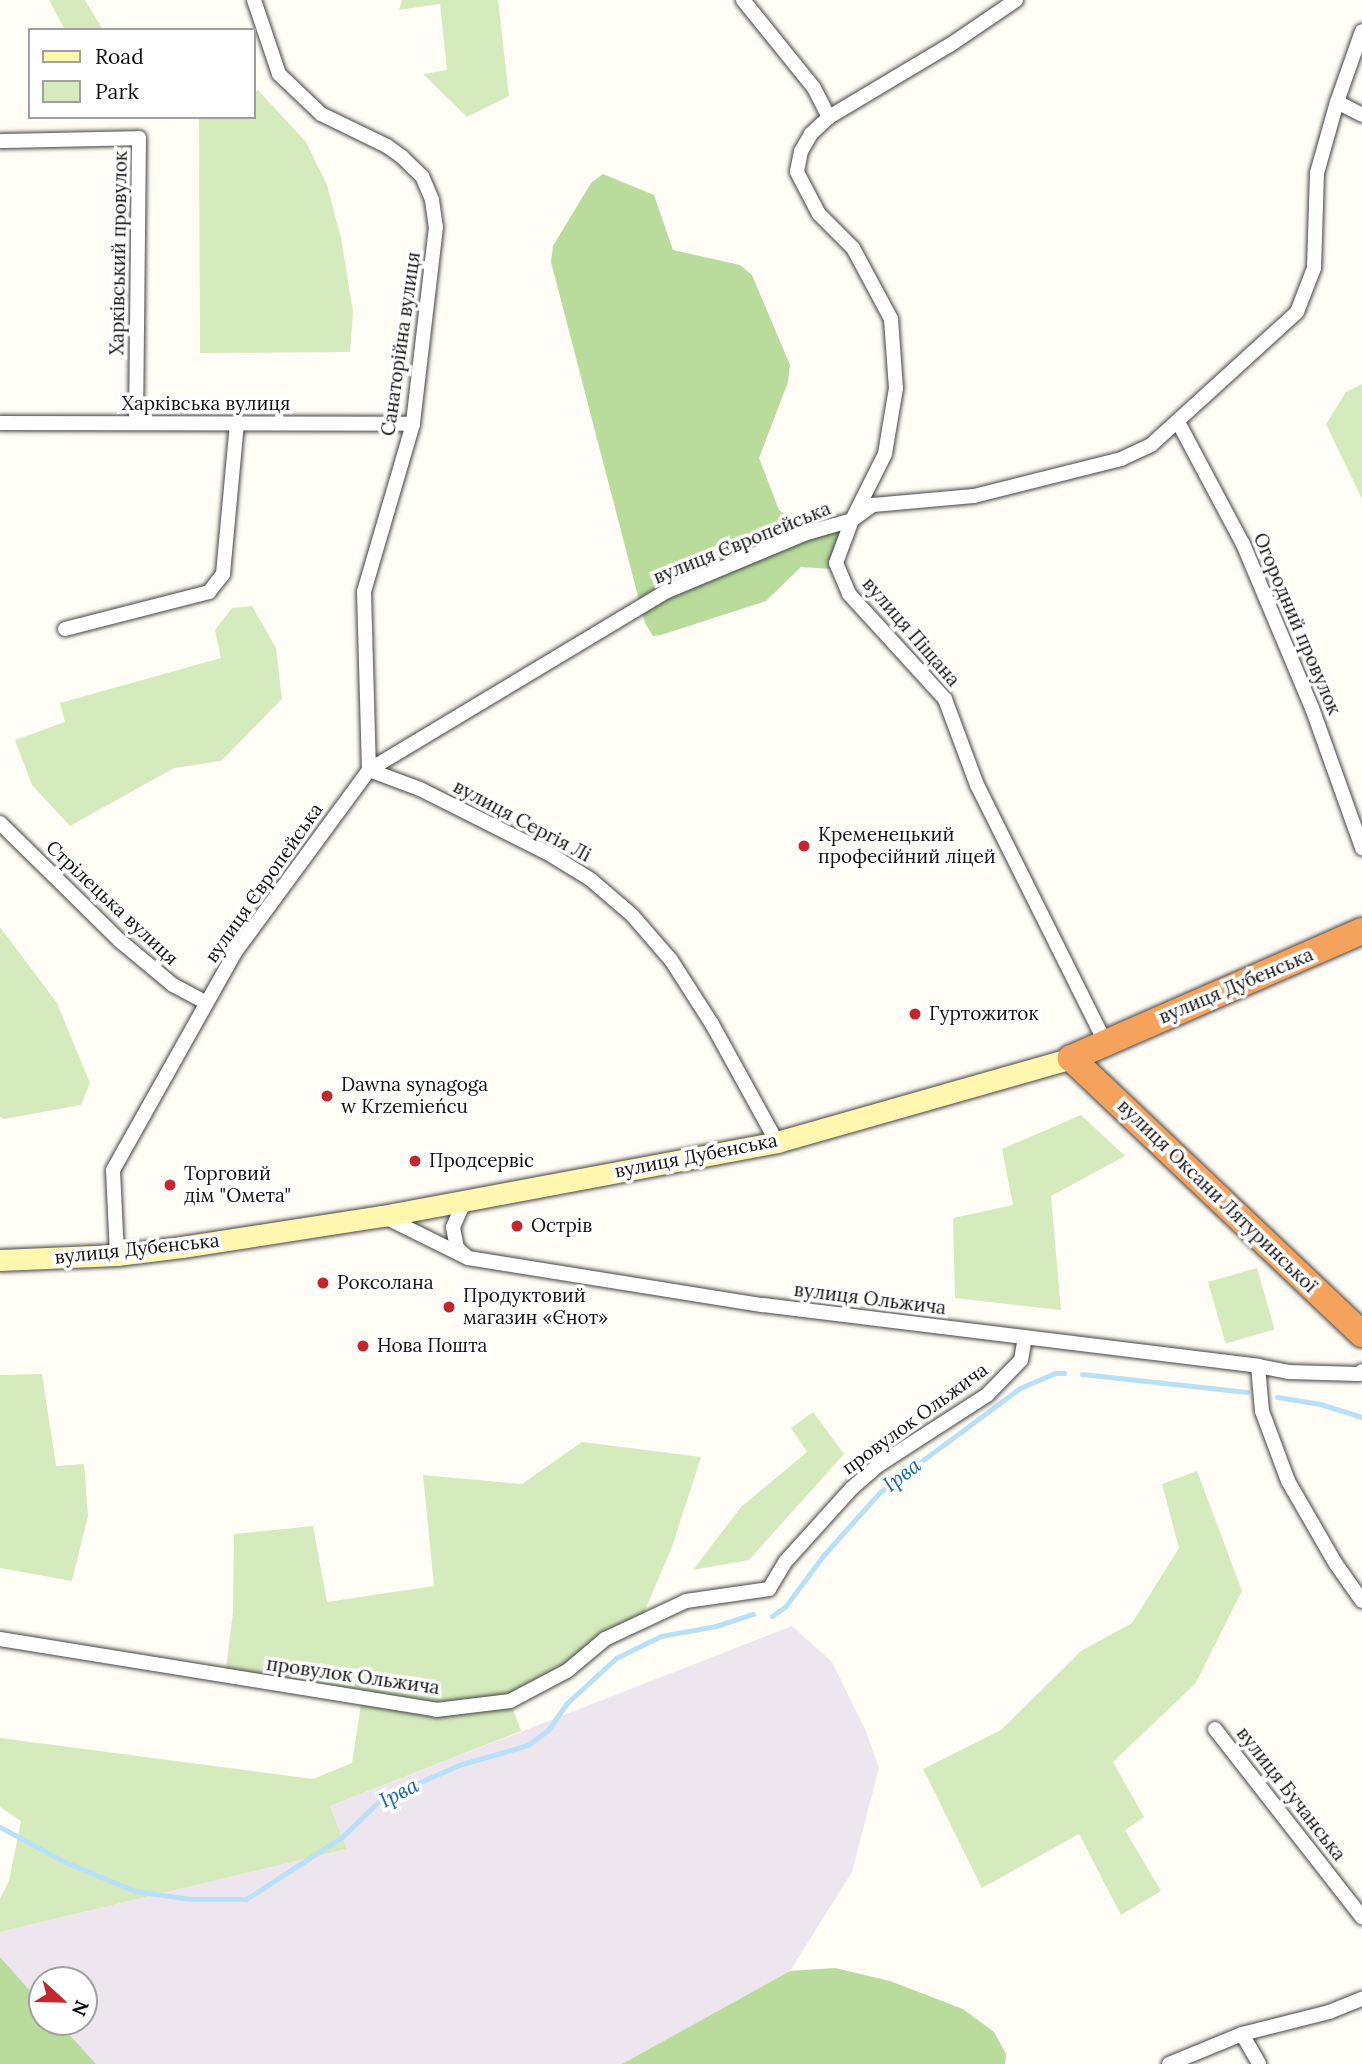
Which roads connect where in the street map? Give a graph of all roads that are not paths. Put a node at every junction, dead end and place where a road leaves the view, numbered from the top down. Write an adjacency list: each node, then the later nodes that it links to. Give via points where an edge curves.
1 (254, 0): 13 (street, Санаторійна вулиця, via 279,74 321,114 402,157 422,176 432,200 436,227)
2 (743, 0): 7 (street, via 814,88)
3 (1016, 0): 7 (street, вулиця Піщана)
4 (1362, 32): 5 (street, вулиця Європейська)
5 (1337, 102): 6 (street); 9 (street, вулиця Європейська, via 1317,173 1314,268 1297,312)
6 (1362, 115)
7 (829, 117): 14 (street, вулиця Піщана, via 801,151 797,172 819,215 853,248 891,319 896,388 886,454)
8 (0, 141): 11 (street, Харківський провулок, via 139,138)
9 (1178, 422): 14 (street, вулиця Європейська, via 1151,445 1121,460 974,496 873,505); 18 (street, Огородний провулок, via 1243,544 1312,708)
10 (0, 423): 11 (street, Харківська вулиця)
11 (136, 424): 12 (street, Харківська вулиця)
12 (237, 424): 13 (street, Харківська вулиця); 15 (street, via 223,574 209,592)
13 (413, 424): 16 (street, Санаторійна вулиця, via 364,592)
14 (852, 520): 16 (street, вулиця Європейська, via 807,533 665,592); 21 (street, вулиця Піщана, via 836,563 849,594 945,699 977,785)
15 (65, 629)
16 (369, 770): 20 (street, вулиця Європейська, via 236,951); 23 (street, вулиця Сергія Лі, via 419,789 551,855 590,879 632,915 671,960 712,1024)
17 (0, 823): 20 (street, Стрілецька вулиця, via 119,940 173,985)
18 (1362, 848)
19 (1362, 931): 21 (highway, вулиця Дубенська)
20 (205, 1002): 26 (street, вулиця Європейська, via 113,1170)
21 (1106, 1044): 22 (highway, вулиця Дубенська)
22 (1071, 1058): 23 (main road, вулиця Дубенська); 29 (highway, вулиця Оксани Лятуринської)
23 (777, 1142): 24 (main road, вулиця Дубенська)
24 (474, 1199): 25 (main road, вулиця Дубенська); 27 (street, via 462,1206 453,1227 457,1248)
25 (383, 1216): 26 (main road, вулиця Дубенська); 27 (street, вулиця Ольжича)
26 (117, 1255): 28 (main road, вулиця Дубенська)
27 (468, 1258): 30 (street, вулиця Ольжича, via 764,1305)
28 (0, 1260)
29 (1362, 1334)
30 (1025, 1337): 31 (street, вулиця Ольжича); 34 (street, провулок Ольжича, via 1021,1360 987,1395 880,1464 852,1488 786,1561 769,1589 686,1601 605,1639 567,1671 510,1701 436,1710)
31 (1258, 1366): 32 (street, вулиця Ольжича, via 1288,1373); 33 (street, via 1262,1411 1288,1481)
32 (1362, 1371)
33 (1362, 1601)
34 (0, 1639)
35 (1214, 1729): 36 (street, вулиця Бучанська)
36 (1362, 1917)
37 (1362, 1999): 38 (street)
38 (1242, 2034): 39 (street); 40 (street)
39 (1169, 2064)
40 (1259, 2064)

